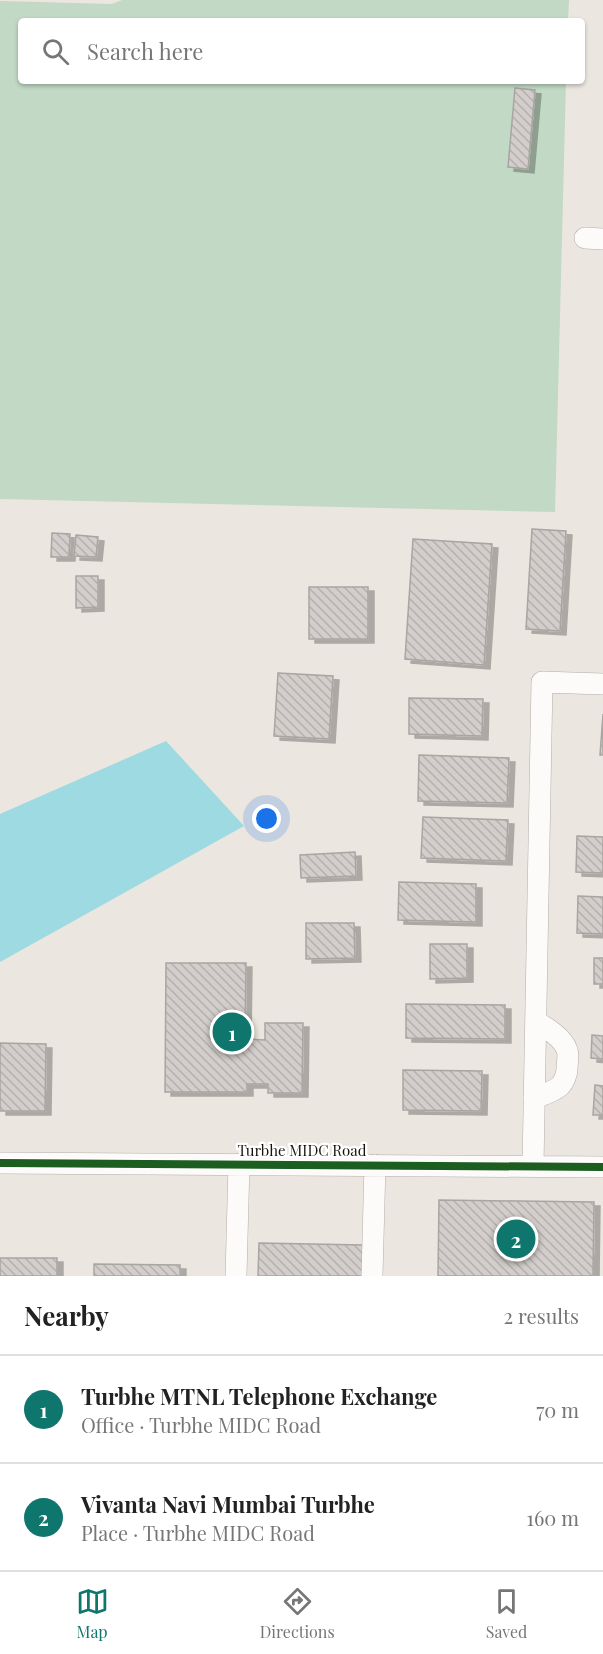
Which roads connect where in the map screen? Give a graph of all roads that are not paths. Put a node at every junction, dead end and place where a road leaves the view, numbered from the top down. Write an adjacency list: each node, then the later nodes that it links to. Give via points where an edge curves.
1 (603, 684): 2 (street, via 542,682)
2 (536, 1022): 3 (street); 3 (street, via 549,1028 561,1041 568,1060 561,1085)
3 (534, 1098): 7 (street)
4 (0, 1163): 5 (street, Turbhe MIDC Road)
5 (239, 1164): 6 (street, Turbhe MIDC Road); 9 (street)
6 (375, 1165): 7 (street, Turbhe MIDC Road); 10 (street)
7 (533, 1166): 8 (street, Turbhe MIDC Road)
8 (603, 1167)
9 (236, 1276)
10 (372, 1276)

